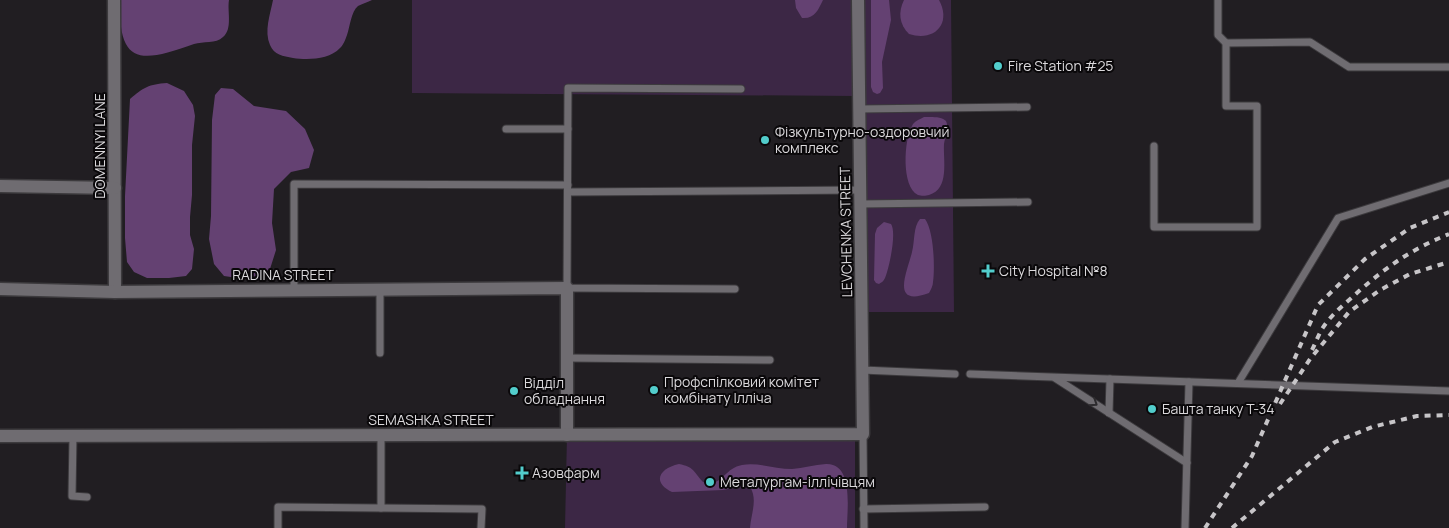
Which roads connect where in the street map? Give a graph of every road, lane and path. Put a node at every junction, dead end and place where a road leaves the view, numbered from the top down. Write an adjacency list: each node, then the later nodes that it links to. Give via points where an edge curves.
1 (114, 0): 14 (street, DOMENNYI LANE)
2 (858, 0): 8 (street, LEVCHENKA STREET)
3 (1218, 0): 4 (lane, via 1218,34)
4 (1226, 43): 5 (lane, via 1310,42 1349,67); 11 (lane, via 1226,106 1256,106 1257,227 1154,227)
5 (1449, 67)
6 (741, 89): 10 (lane, via 568,88)
7 (1027, 107): 8 (lane)
8 (859, 109): 16 (street, LEVCHENKA STREET)
9 (506, 129): 10 (lane)
10 (568, 129): 15 (lane)
11 (1154, 146)
12 (1449, 183): 34 (lane, via 1338,218)
13 (0, 186): 14 (street)
14 (115, 188): 24 (street, DOMENNYI LANE)
15 (568, 189): 16 (lane); 19 (lane); 22 (lane, via 294,184)
16 (860, 190): 18 (street, LEVCHENKA STREET)
17 (1028, 202): 18 (lane)
18 (860, 204): 28 (street, LEVCHENKA STREET)
19 (567, 288): 21 (lane); 23 (street, RADINA STREET); 26 (street)
20 (0, 289): 24 (street, RADINA STREET)
21 (735, 289)
22 (294, 290): 23 (street, RADINA STREET); 24 (street, RADINA STREET)
23 (380, 290): 25 (lane)
24 (115, 292)
25 (380, 353)
26 (567, 358): 27 (lane); 38 (street)
27 (770, 360)
28 (862, 370): 29 (lane); 37 (street, LEVCHENKA STREET)
29 (955, 374)
30 (970, 374): 31 (lane)
31 (1053, 377): 32 (lane); 36 (lane, one-way to 36)
32 (1110, 379): 33 (lane); 36 (lane)
33 (1189, 382): 34 (lane); 42 (lane)
34 (1238, 383): 35 (lane)
35 (1449, 390)
36 (1109, 413): 42 (lane)
37 (863, 434): 38 (street, SEMASHKA STREET); 46 (lane)
38 (566, 435): 41 (street, SEMASHKA STREET)
39 (0, 436): 40 (street, SEMASHKA STREET)
40 (73, 436): 41 (street, SEMASHKA STREET); 43 (lane, via 72,496)
41 (381, 436): 45 (lane)
42 (1186, 463): 50 (lane)
43 (87, 497)
44 (985, 507): 46 (lane)
45 (381, 508): 47 (lane, via 278,507); 48 (lane, via 482,509)
46 (863, 509): 49 (lane)
47 (278, 528)
48 (481, 528)
49 (864, 528)
50 (1185, 528)

